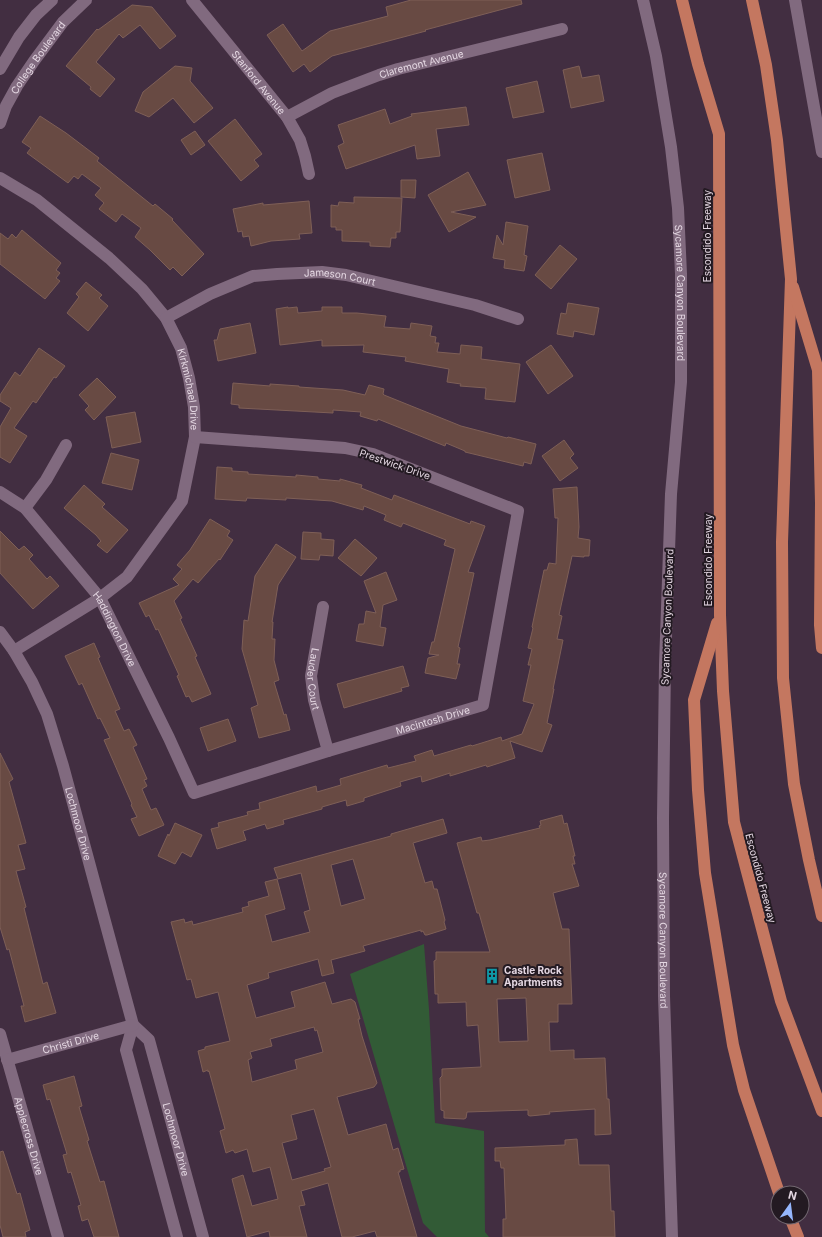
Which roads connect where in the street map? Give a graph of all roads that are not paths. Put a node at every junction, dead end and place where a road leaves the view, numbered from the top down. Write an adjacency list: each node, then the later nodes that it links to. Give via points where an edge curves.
1 (52, 0): 9 (street, via 19,37)
2 (86, 0): 11 (street, College Boulevard, via 63,22 34,60 6,106)
3 (192, 0): 10 (street, Stanford Avenue)
4 (643, 0): 41 (street, Sycamore Canyon Boulevard, via 656,56 671,147 678,208 681,274 681,374 671,494 663,818 664,996)
5 (682, 0): 25 (highway, Escondido Freeway, via 719,134)
6 (752, 0): 15 (highway, via 766,65 777,140)
7 (795, 0): 12 (street)
8 (562, 29): 10 (street, Claremont Avenue, via 379,75 332,93)
9 (0, 69)
10 (287, 117): 13 (street, Stanford Avenue, via 300,140)
11 (0, 123)
12 (822, 152)
13 (309, 174)
14 (0, 178): 16 (street, Kirkmichael Drive, via 37,200 109,258 142,289)
15 (790, 279): 27 (highway, via 818,370); 31 (highway, via 782,542 782,678 794,784)
16 (166, 318): 17 (street, Jameson Court, via 210,294 254,276 322,272 346,275 475,305); 18 (street, Kirkmichael Drive, via 181,348 189,378 194,407)
17 (518, 319)
18 (195, 437): 22 (street, Prestwick Drive, via 345,448 372,454); 23 (street, Kirkmichael Drive, via 182,501 127,576)
19 (66, 445): 21 (street, via 46,480)
20 (0, 492): 21 (street, Haddington Drive)
21 (25, 508): 23 (street, Haddington Drive)
22 (518, 511): 29 (street, Macintosh Drive, via 483,705)
23 (100, 598): 28 (street, Kirkmichael Drive); 30 (street, Haddington Drive)
24 (323, 607): 29 (street, Lauder Court, via 311,676 314,700)
25 (720, 615): 35 (highway, Escondido Freeway, via 723,691 734,822 781,1001); 36 (highway, via 694,700 705,873 733,1045 744,1090)
26 (0, 632): 28 (street, Lochmoor Drive)
27 (822, 648)
28 (14, 651): 32 (street, Lochmoor Drive, via 47,714)
29 (328, 751): 30 (street, Macintosh Drive)
30 (194, 792)
31 (822, 916)
32 (133, 1025): 34 (street, Christi Drive); 39 (street, via 126,1050); 40 (street, Lochmoor Drive, via 149,1040)
33 (0, 1034): 34 (street, Applecross Drive)
34 (7, 1060): 38 (street, Applecross Drive)
35 (822, 1111)
36 (776, 1185)
37 (793, 1225): 42 (highway)
38 (58, 1237)
39 (177, 1237)
40 (203, 1237)
41 (672, 1237)
42 (798, 1237)

